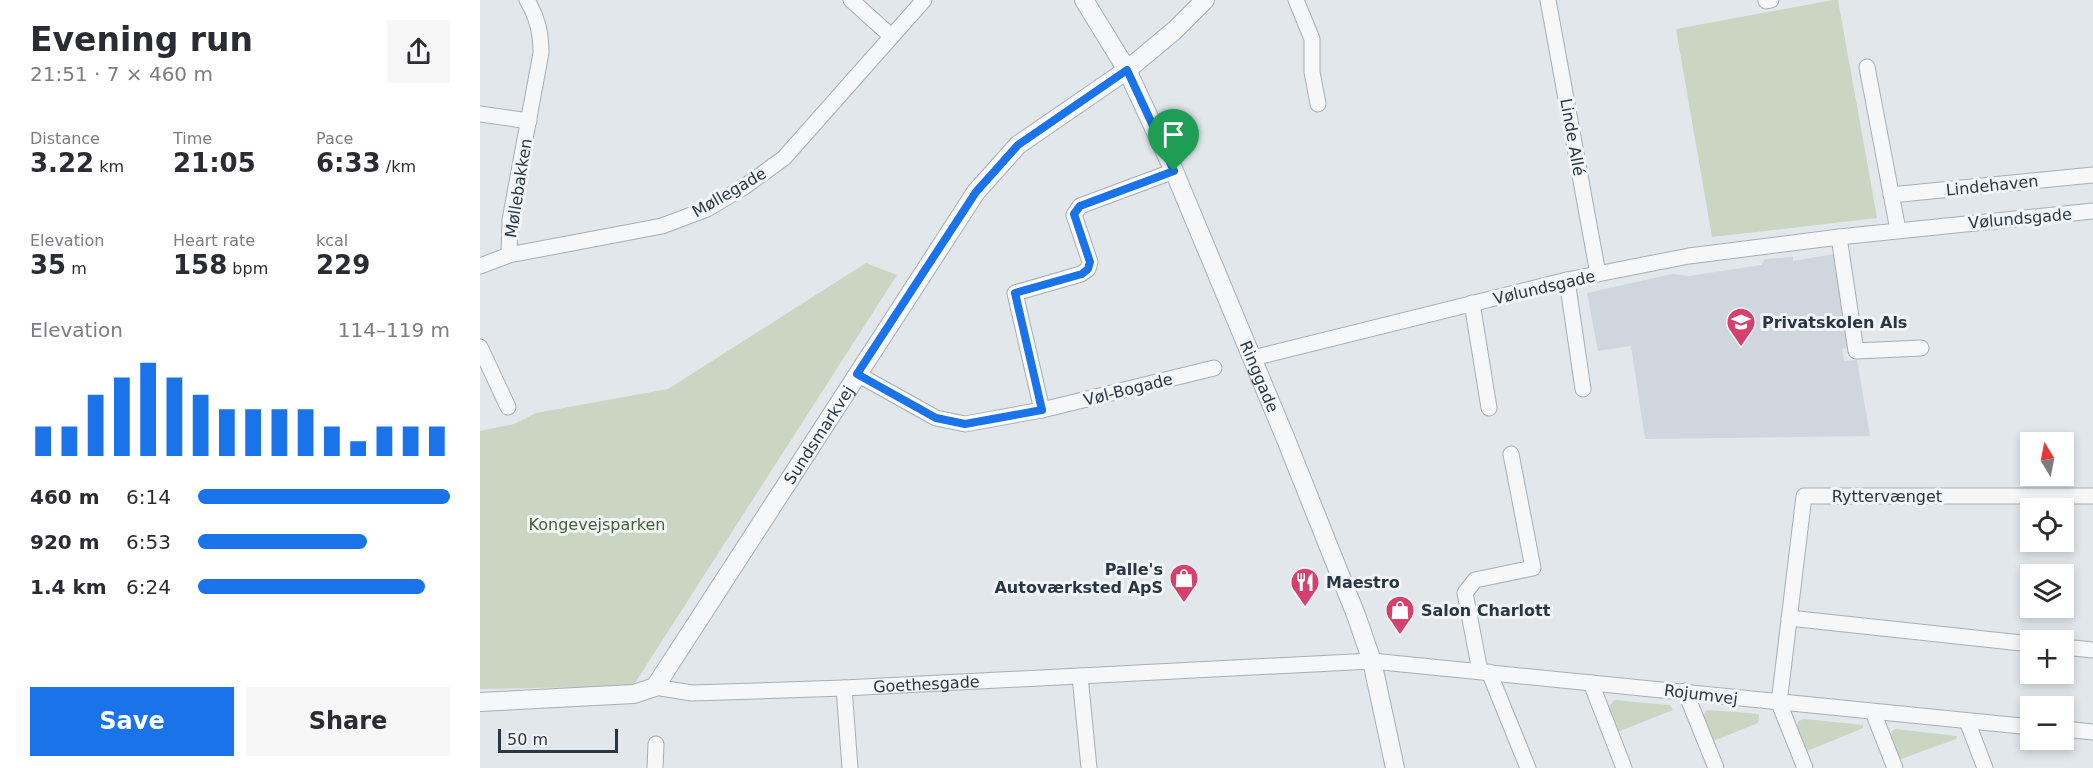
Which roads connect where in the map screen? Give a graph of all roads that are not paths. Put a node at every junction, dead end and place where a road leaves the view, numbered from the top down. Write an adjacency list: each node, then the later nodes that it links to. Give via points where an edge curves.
1 (526, 0): 13 (street, Møllebakken, via 536,16 541,38)
2 (851, 0): 8 (street)
3 (924, 0): 8 (street, Møllegade)
4 (1084, 0): 10 (street, Ringgade)
5 (1205, 0): 10 (street, Sundsmarkvej)
6 (1296, 0): 11 (street, via 1312,39 1312,72)
7 (1548, 0): 22 (street, Linde Allé)
8 (891, 36): 20 (street, Møllegade, via 784,158 706,209 662,226)
9 (1867, 67): 16 (street)
10 (1127, 70): 14 (street, Ringgade); 29 (street, Sundsmarkvej, via 1018,145 998,165 976,192)
11 (1318, 104)
12 (480, 114): 13 (street, Møllebakken)
13 (529, 121): 20 (street, Møllebakken, via 510,220)
14 (1174, 171): 27 (street, Ringgade); 33 (street, via 1080,206 1074,214 1090,262 1088,269 1015,293)
15 (2093, 175): 16 (street, Lindehaven)
16 (1891, 195): 18 (street)
17 (2093, 211): 18 (street, Vølundsgade)
18 (1898, 230): 19 (street, Vølundsgade)
19 (1839, 237): 22 (street, Vølundsgade, via 1689,256); 26 (street, via 1857,351)
20 (509, 255): 21 (street, Møllegade)
21 (480, 266)
22 (1598, 274): 23 (street, Vølundsgade)
23 (1567, 280): 24 (street, Vølundsgade); 30 (street)
24 (1472, 303): 27 (street, Vølundsgade); 32 (street)
25 (480, 347): 31 (street)
26 (1921, 348)
27 (1253, 357): 40 (street, Ringgade)
28 (1214, 368): 33 (street, Vøl-Bogade)
29 (857, 374): 33 (street, Vøl-Bogade, via 936,418 965,424); 44 (street, Sundsmarkvej)
30 (1584, 389)
31 (508, 407)
32 (1489, 408)
33 (1042, 410)
34 (1511, 454): 41 (street, via 1533,568 1475,580 1465,593)
35 (2093, 496): 36 (street, Ryttervænget, via 1804,496)
36 (1789, 618): 37 (street); 48 (street, Ryttervænget)
37 (2020, 643)
38 (2074, 648): 39 (street)
39 (2093, 650)
40 (1372, 661): 41 (street, Rojumvej); 42 (street, Goethesgade); 58 (street, Ringgade)
41 (1484, 671): 43 (street, Rojumvej); 59 (street)
42 (1080, 676): 45 (street, Goethesgade); 57 (street)
43 (1591, 683): 46 (street, Rojumvej); 60 (street)
44 (655, 687): 45 (street, Goethesgade, via 692,693); 47 (street, Goethesgade, via 634,694)
45 (844, 688): 56 (street)
46 (1685, 691): 48 (street, Rojumvej); 61 (street)
47 (480, 702)
48 (1779, 703): 49 (street, Rojumvej); 62 (street)
49 (1873, 712): 50 (street, Rojumvej); 63 (street)
50 (1967, 721): 51 (street, Rojumvej); 64 (street)
51 (2020, 726)
52 (2074, 730): 53 (street)
53 (2093, 732)
54 (656, 744): 55 (street)
55 (654, 768)
56 (850, 768)
57 (1089, 768)
58 (1395, 768)
59 (1528, 768)
60 (1624, 768)
61 (1716, 768)
62 (1805, 768)
63 (1895, 768)
64 (1985, 768)

